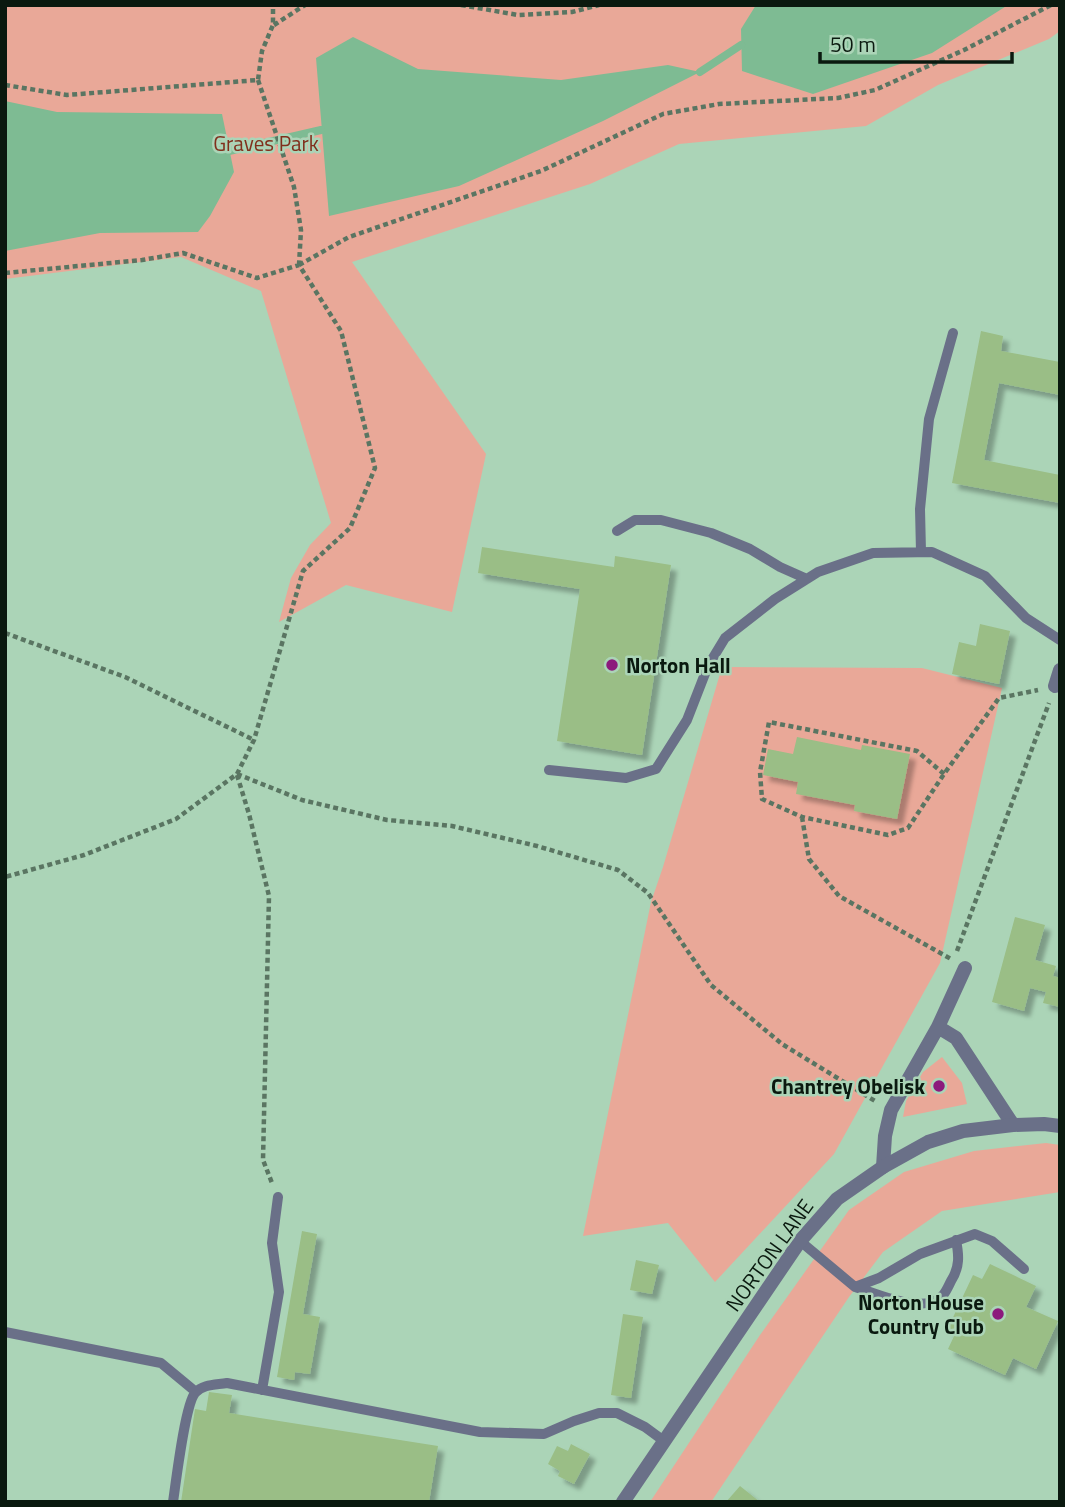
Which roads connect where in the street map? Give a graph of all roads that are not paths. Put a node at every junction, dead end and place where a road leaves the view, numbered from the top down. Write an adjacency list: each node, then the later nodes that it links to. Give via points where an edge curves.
1 (953, 333): 3 (lane, via 929,419 920,509)
2 (617, 531): 4 (lane, via 635,520 661,520 711,533)
3 (921, 552): 4 (lane, via 873,553); 5 (lane, via 932,552 985,576 1026,618)
4 (807, 579): 8 (lane, via 725,638 708,666 687,720 656,769 626,778)
5 (1060, 640)
6 (1060, 670): 7 (street)
7 (1055, 686)
8 (549, 770)
9 (959, 964): 10 (street)
10 (938, 1027): 11 (street, via 956,1038); 13 (street, via 891,1111)
11 (1013, 1125): 12 (street, NORTON LANE); 13 (street, NORTON LANE, via 928,1142)
12 (1060, 1126)
13 (883, 1167): 16 (street, NORTON LANE, via 837,1199)
14 (278, 1198): 20 (lane, via 272,1242 279,1292)
15 (956, 1240): 17 (lane, via 975,1234 992,1241); 18 (lane); 18 (lane, via 959,1256 954,1276 942,1296 930,1303 911,1304)
16 (800, 1241): 18 (lane); 22 (street, NORTON LANE)
17 (1024, 1269)
18 (855, 1287)
19 (5, 1332): 21 (lane, via 161,1363)
20 (262, 1390): 21 (lane, via 227,1383); 22 (lane, via 480,1432 544,1434 599,1413 617,1413)
21 (196, 1392): 23 (lane, via 189,1407)
22 (664, 1441): 24 (street, NORTON LANE)
23 (173, 1502)
24 (622, 1502)

